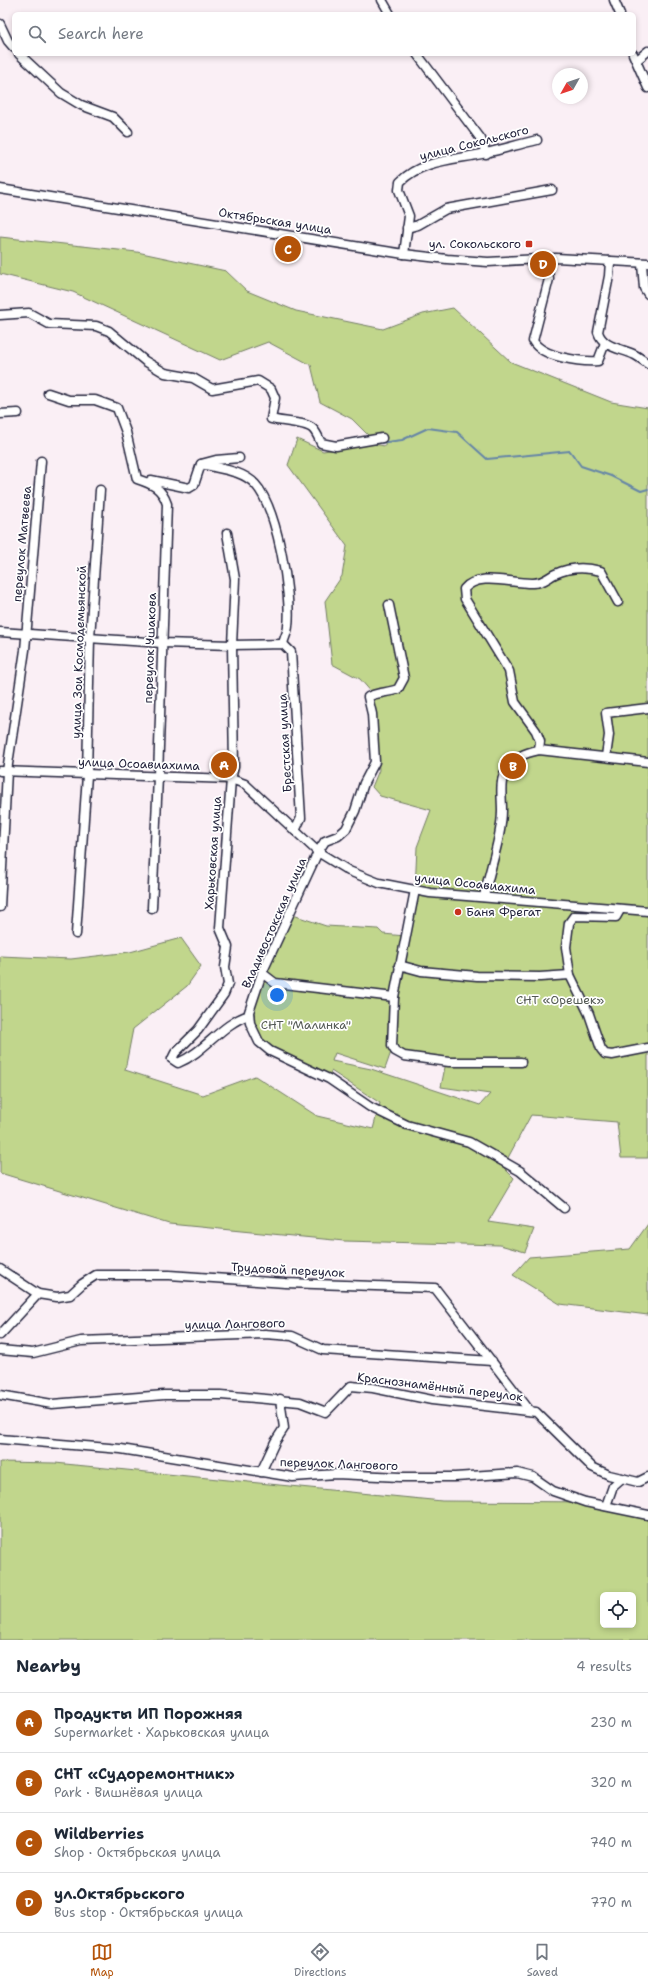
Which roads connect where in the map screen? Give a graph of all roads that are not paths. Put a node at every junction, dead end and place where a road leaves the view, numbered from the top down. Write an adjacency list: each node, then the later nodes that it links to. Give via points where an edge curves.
1 (382, 0): 3 (street)
2 (614, 0): 4 (street)
3 (389, 12)
4 (619, 12)
5 (0, 24): 6 (street)
6 (8, 41): 7 (street); 8 (street)
7 (0, 45)
8 (12, 46)
9 (648, 51): 12 (street)
10 (21, 56): 14 (street, via 60,93 81,105 113,117)
11 (419, 56): 16 (street, via 481,139)
12 (635, 57): 13 (street)
13 (648, 88)
14 (128, 132)
15 (537, 140): 16 (street, улица Сокольского)
16 (486, 154): 19 (street, улица Сокольского, via 427,165 405,177 400,182 399,190 409,216)
17 (0, 188): 20 (street, Октябрьская улица)
18 (552, 190): 19 (street, via 446,209 418,225)
19 (407, 228): 20 (street, улица Сокольского)
20 (404, 254): 21 (street, Октябрьская улица, via 488,262)
21 (547, 258): 22 (street, Октябрьская улица); 26 (street, via 549,279 533,340 536,345 546,352 585,362 598,361)
22 (610, 261): 23 (street, Октябрьская улица); 26 (street, via 598,332 600,339)
23 (645, 264): 24 (street, via 644,288)
24 (648, 294)
25 (0, 315): 31 (street, via 29,313 49,324 96,326 109,331 145,361 165,373 193,378 212,389 258,381 271,388 275,398 271,418 313,428 321,443 336,446)
26 (605, 343): 27 (street, via 636,355)
27 (648, 364)
28 (48, 393): 35 (street, переулок Ушакова, via 69,400 95,400 117,408 126,432 137,479)
29 (18, 412): 30 (street)
30 (0, 414)
31 (382, 438)
32 (239, 458): 34 (street)
33 (41, 461): 41 (street, переулок Матвеева)
34 (201, 464): 35 (street, via 194,485 189,488 151,480); 44 (street, via 243,474 256,485 263,498 284,562 288,627)
35 (149, 483): 43 (street, переулок Ушакова, via 164,494 167,504)
36 (100, 490): 42 (street, улица Зои Космодемьянской)
37 (227, 533): 45 (street, Харьковская улица, via 235,579)
38 (618, 602): 47 (street, via 601,571 588,568 566,570 544,582 485,580 469,584 464,589 465,598 509,671 515,702 536,731 540,741)
39 (389, 605): 55 (street, Владивостокская улица, via 404,678 398,689 368,697 372,714 375,762 364,782 346,829 338,836 325,841)
40 (0, 632): 41 (street)
41 (26, 633): 42 (street); 50 (street, переулок Матвеева)
42 (90, 638): 43 (street); 51 (street, улица Зои Космодемьянской)
43 (162, 643): 45 (street); 52 (street, переулок Ушакова)
44 (282, 644): 45 (street); 54 (street, Брестская улица, via 291,652 301,818)
45 (232, 645): 53 (street, Харьковская улица, via 234,767)
46 (648, 708): 48 (street, via 606,713 609,735)
47 (539, 750): 48 (street); 57 (street, via 517,757 506,771 502,783 502,818)
48 (606, 756): 49 (street)
49 (648, 762)
50 (4, 771): 51 (street, улица Осоавиахима); 58 (street, переулок Матвеева)
51 (87, 775): 52 (street, улица Осоавиахима); 62 (street, улица Зои Космодемьянской)
52 (158, 778): 53 (street, улица Осоавиахима); 59 (street, переулок Ушакова)
53 (231, 779): 54 (street, улица Осоавиахима, via 245,784); 67 (street, Харьковская улица, via 220,928 228,947 225,967 228,984 224,994 198,1030 172,1059 178,1063 188,1059 223,1029)
54 (294, 831): 55 (street, улица Осоавиахима)
55 (318, 852): 56 (street, улица Осоавиахима, via 349,871 379,883); 64 (street, Владивостокская улица)
56 (415, 890): 57 (street, улица Осоавиахима); 63 (street)
57 (484, 897): 60 (street, улица Осоавиахима)
58 (0, 907)
59 (152, 908)
60 (620, 910): 61 (street, улица Осоавиахима); 65 (street, via 616,917 574,916 569,924 566,947)
61 (648, 911)
62 (76, 934)
63 (399, 966): 65 (street, via 421,971 477,976); 66 (street)
64 (262, 973): 66 (street, via 275,983); 67 (street, Владивостокская улица)
65 (570, 975): 68 (street, via 605,1054)
66 (394, 997): 69 (street, via 392,1046 404,1056 449,1062)
67 (250, 1015): 70 (street, via 250,1023 259,1042 270,1051 329,1079 370,1106 406,1125 469,1142 520,1171)
68 (648, 1048)
69 (520, 1062)
70 (564, 1208)
71 (0, 1269): 72 (street, Трудовой переулок)
72 (38, 1294): 73 (street); 75 (street, Трудовой переулок, via 57,1297 70,1295 96,1275 170,1275 286,1283 435,1288)
73 (0, 1335)
74 (0, 1350): 75 (street, улица Лангового, via 32,1353 81,1341 265,1334 292,1336 323,1350)
75 (492, 1361): 78 (street, Трудовой переулок)
76 (0, 1395): 77 (street, Краснознамённый переулок, via 52,1404 164,1395 221,1395)
77 (280, 1400): 78 (street, Краснознамённый переулок, via 300,1402 326,1412 351,1386 432,1400); 80 (street, via 284,1428)
78 (530, 1411): 82 (street, Краснознамённый переулок, via 536,1412 592,1467)
79 (0, 1439): 80 (street, переулок Лангового, via 121,1449)
80 (262, 1472): 83 (street, переулок Лангового, via 293,1477 336,1474 455,1477 517,1473 533,1477 553,1492)
81 (648, 1477): 82 (street, Краснознамённый переулок, via 638,1482)
82 (622, 1478): 83 (street, via 613,1486)
83 (606, 1506): 84 (street, переулок Лангового)
84 (648, 1515)

